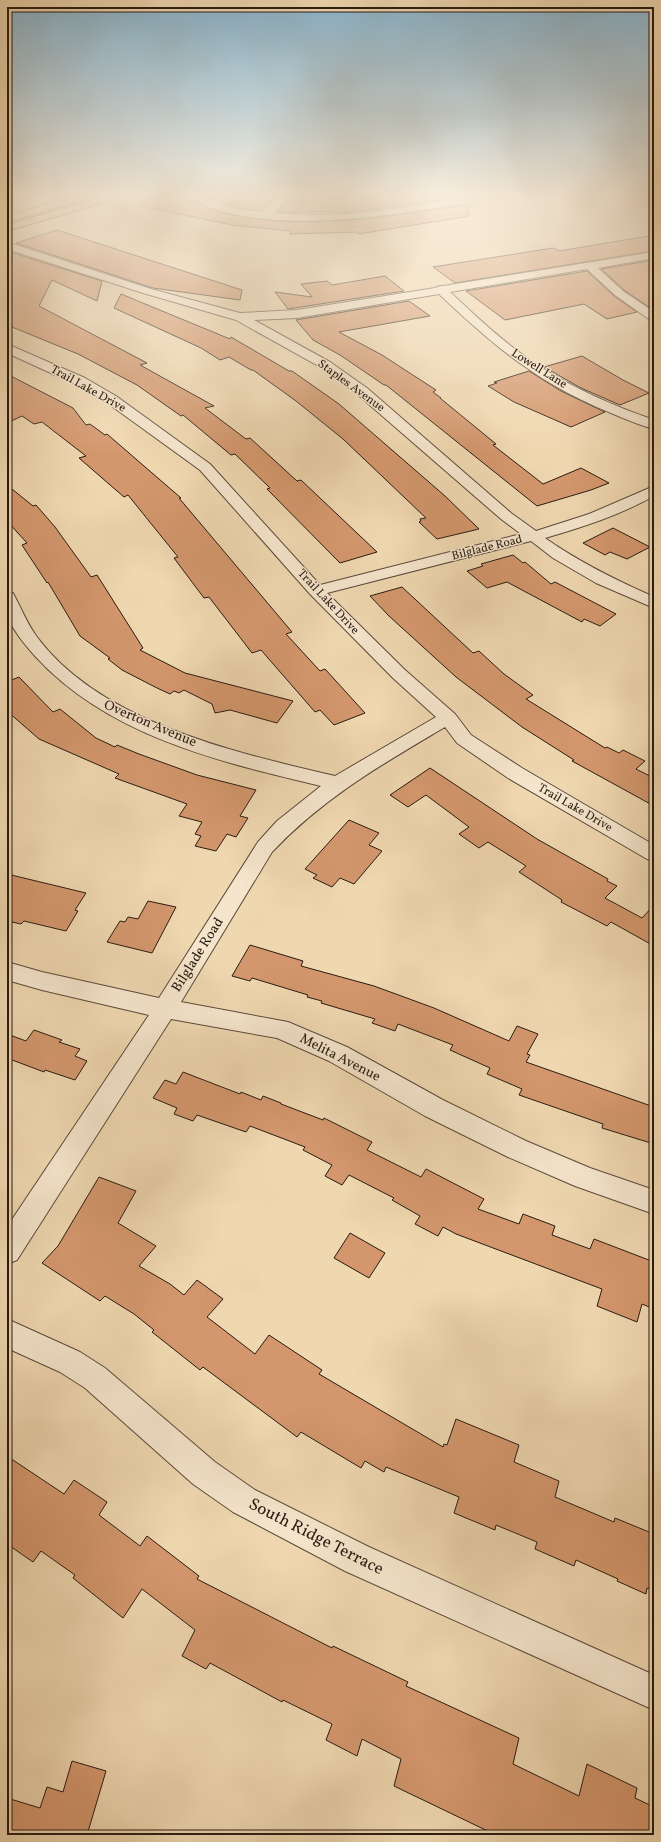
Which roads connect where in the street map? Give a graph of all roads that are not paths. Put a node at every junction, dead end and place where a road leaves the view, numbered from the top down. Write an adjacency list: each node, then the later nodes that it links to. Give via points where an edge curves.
1 (123, 283): 5 (street, Staples Avenue)
2 (484, 283): 4 (street)
3 (608, 283): 6 (street)
4 (440, 290): 5 (street, via 297,314); 8 (street, Lowell Lane, via 534,369 605,407)
5 (240, 317): 10 (street, Staples Avenue, via 326,365 362,391)
6 (654, 317)
7 (7, 348): 11 (street, Trail Lake Drive, via 80,381 112,399 205,467)
8 (654, 425)
9 (654, 490): 10 (street, Bilglade Road, via 599,516)
10 (532, 536): 11 (street, Bilglade Road); 13 (street, Staples Avenue, via 559,556 602,580)
11 (316, 591): 14 (street, Trail Lake Drive, via 399,674)
12 (7, 597): 15 (street, Overton Avenue, via 32,642 58,671 98,702 176,738 246,760)
13 (654, 603)
14 (448, 718): 15 (street, Bilglade Road); 16 (street, Trail Lake Drive, via 464,739 514,773)
15 (337, 782): 18 (street, Bilglade Road, via 284,825 265,847)
16 (654, 854)
17 (7, 971): 18 (street, Melita Avenue)
18 (165, 1009): 19 (street, Melita Avenue, via 280,1029 338,1054 434,1108 517,1149 584,1178); 20 (street, Bilglade Road)
19 (654, 1202)
20 (7, 1251)
21 (7, 1333): 22 (street, South Ridge Terrace, via 70,1362 95,1378 204,1473 244,1501 357,1559)
22 (654, 1693)

